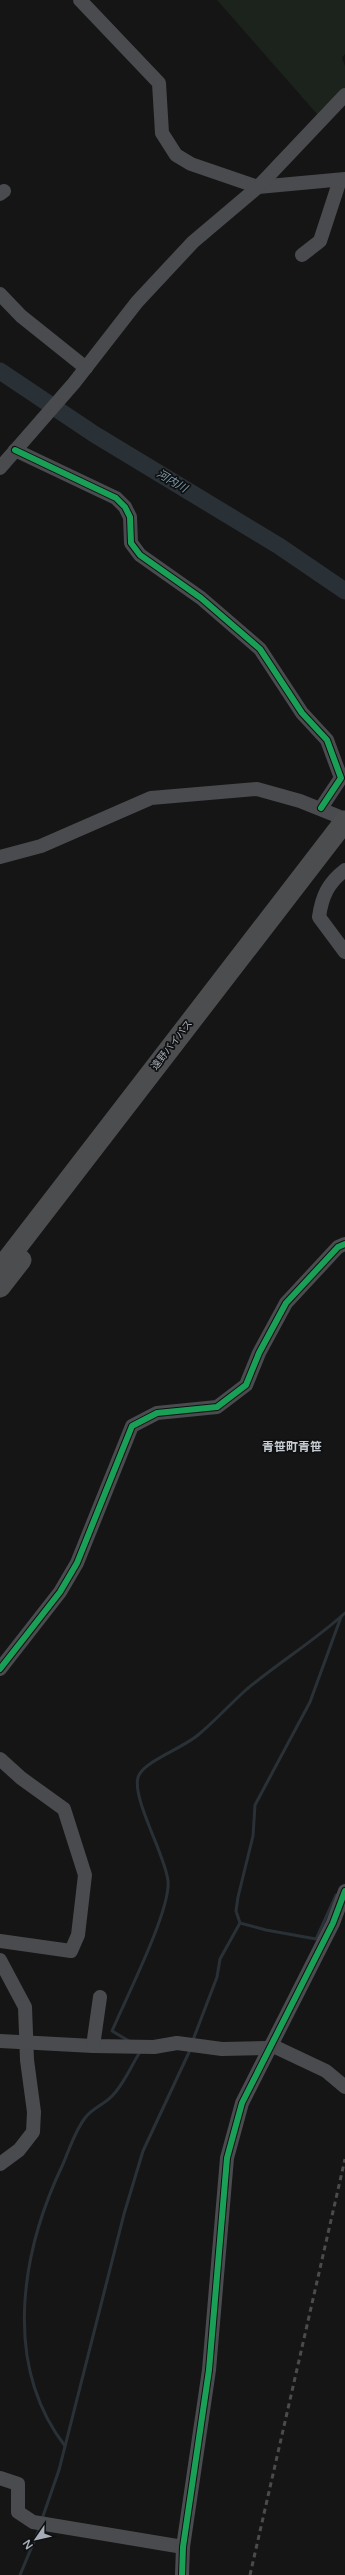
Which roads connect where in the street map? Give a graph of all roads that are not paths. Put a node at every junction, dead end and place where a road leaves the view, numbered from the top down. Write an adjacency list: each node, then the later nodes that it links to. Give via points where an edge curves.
1 (80, 0): 4 (street, via 159,83 162,133 176,155 191,164)
2 (345, 95): 4 (street)
3 (342, 180): 4 (street); 5 (street, via 320,241)
4 (258, 187): 7 (street, via 193,242 137,302)
5 (302, 255)
6 (0, 294): 7 (street, via 21,316)
7 (86, 368): 8 (street)
8 (19, 446): 9 (street); 10 (street, via 116,498 126,507 130,517 131,543 140,555 201,598 260,649 302,713 327,740 340,778)
9 (0, 468)
10 (321, 808): 11 (street); 13 (street, via 257,789 151,798 41,846)
11 (345, 820): 16 (highway, 遠野バイパス)
12 (345, 840): 16 (highway, 遠野バイパス)
13 (0, 857)
14 (345, 870): 15 (street, via 332,880 322,898 319,917)
15 (345, 952)
16 (29, 1241): 18 (highway, 遠野バイパス); 19 (highway, 遠野バイパス)
17 (345, 1244): 20 (street, via 338,1247 286,1303 259,1353 246,1385 217,1407 157,1413 132,1426 77,1563 52,1604)
18 (0, 1269)
19 (0, 1287)
20 (0, 1668)
21 (0, 1759): 23 (street, via 21,1778 64,1809 86,1875 78,1935 71,1951)
22 (345, 1891): 29 (street, via 333,1923)
23 (0, 1940)
24 (0, 1960): 27 (street, via 25,2007)
25 (100, 1997): 28 (street)
26 (0, 2040): 27 (street)
27 (25, 2043): 28 (street); 31 (street, via 34,2112 33,2132 19,2150)
28 (93, 2046): 29 (street, via 148,2047 191,2044 222,2049)
29 (270, 2046): 30 (street, via 326,2071); 33 (street, via 242,2103 227,2158 209,2370)
30 (345, 2087)
31 (0, 2164)
32 (0, 2478): 33 (street, via 18,2484 18,2512 41,2523)
33 (183, 2547): 34 (street)
34 (182, 2575)

